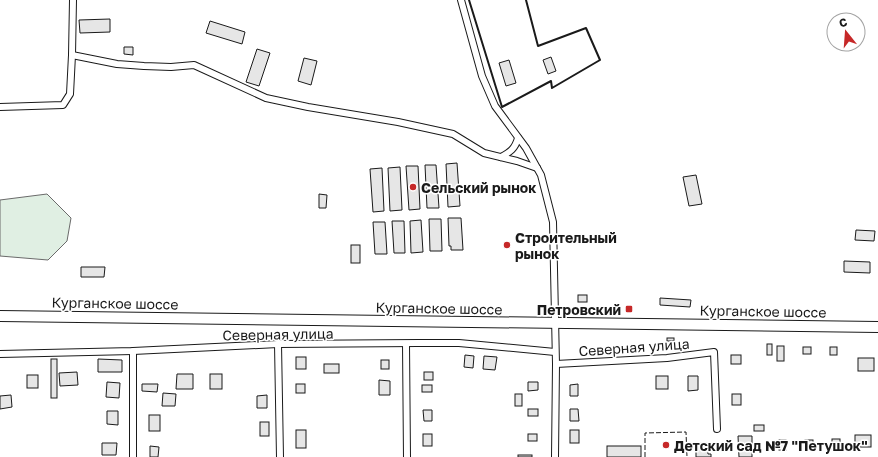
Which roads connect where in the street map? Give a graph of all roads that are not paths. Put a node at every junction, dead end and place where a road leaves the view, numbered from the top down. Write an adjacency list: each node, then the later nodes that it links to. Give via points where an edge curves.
1 (73, 0): 3 (street)
2 (461, 0): 5 (street, via 485,82 495,106)
3 (72, 55): 4 (street, via 70,94 63,105); 6 (street, via 137,66 194,65 266,98 453,134 484,153)
4 (0, 107)
5 (518, 138): 6 (street, via 511,152); 7 (street)
6 (501, 157): 7 (street)
7 (537, 168): 9 (street, via 553,222)
8 (0, 316): 9 (main road, Курганское шоссе)
9 (555, 323): 10 (main road, Курганское шоссе); 14 (street)
10 (878, 327)
11 (278, 344): 12 (street, Северная улица); 13 (street, Северная улица); 19 (street)
12 (406, 344): 14 (street, Северная улица, via 459,343); 20 (street)
13 (133, 351): 15 (street, Северная улица); 18 (street)
14 (555, 352): 16 (street)
15 (0, 354)
16 (556, 364): 17 (street, Северная улица, via 667,358 714,352); 21 (street)
17 (717, 429)
18 (133, 457)
19 (280, 457)
20 (407, 457)
21 (555, 457)

